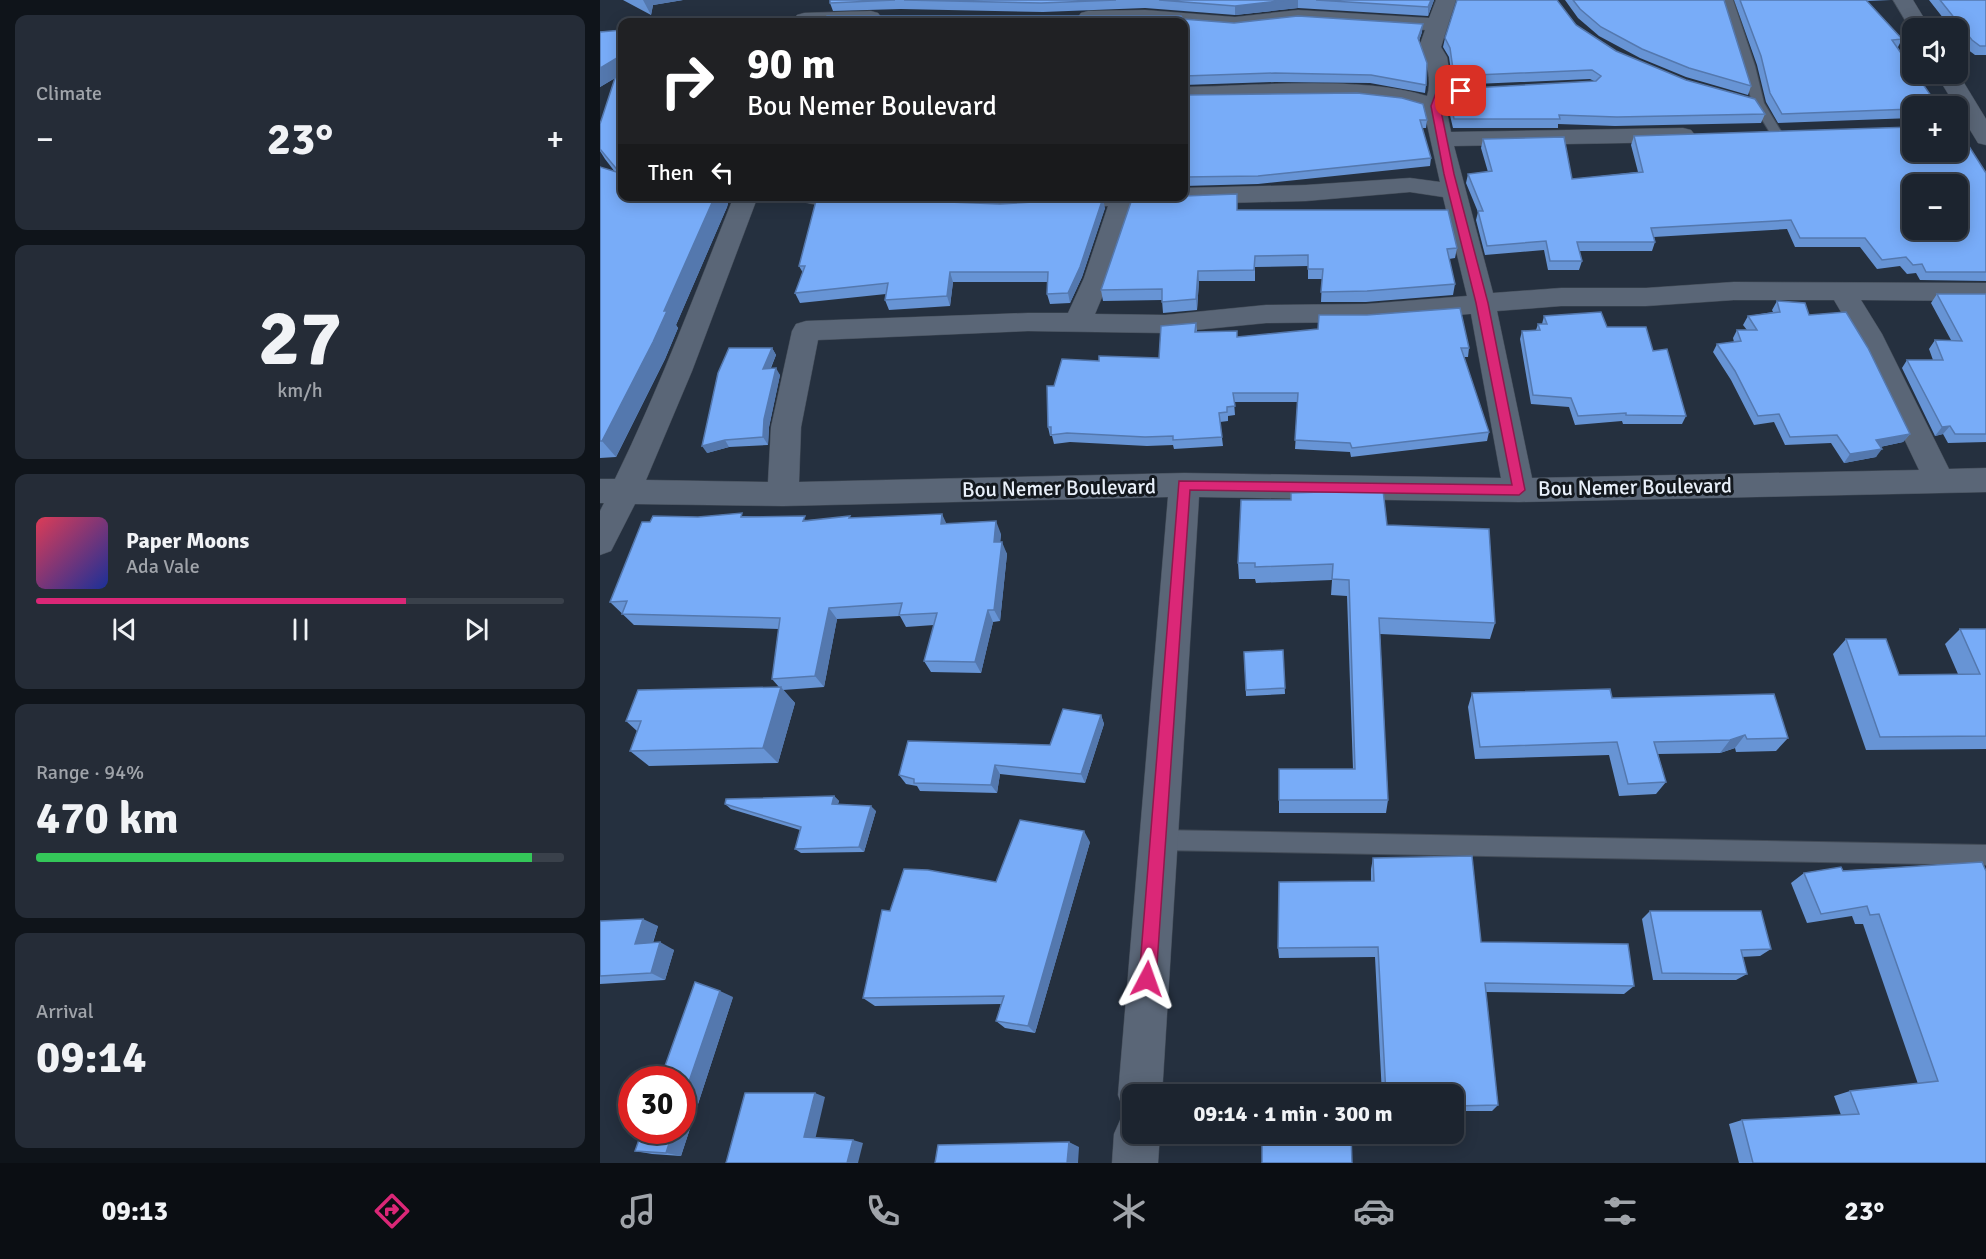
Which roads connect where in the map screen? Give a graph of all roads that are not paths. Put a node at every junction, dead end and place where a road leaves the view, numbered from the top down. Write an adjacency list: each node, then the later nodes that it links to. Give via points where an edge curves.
1 (1446, 0): 10 (street)
2 (1727, 0): 17 (lane, via 1749,66 1753,102)
3 (1903, 0): 8 (street)
4 (805, 14): 5 (street)
5 (890, 17)
6 (1092, 18): 7 (street)
7 (1171, 18)
8 (1914, 18)
9 (1188, 19): 10 (street, via 1235,23 1321,16)
10 (1436, 25): 15 (street, via 1430,47 1436,57)
11 (1953, 84): 13 (street)
12 (1188, 94): 15 (street, via 1379,93 1418,99)
13 (1959, 94): 14 (street); 16 (street)
14 (1986, 94)
15 (1442, 96): 19 (street)
16 (1974, 129)
17 (1776, 133)
18 (1701, 134): 19 (street)
19 (1441, 139): 20 (street)
20 (1453, 191): 21 (street, via 1410,185); 28 (street)
21 (1188, 196)
22 (744, 201): 34 (street, via 697,325)
23 (1055, 201): 25 (street)
24 (1123, 201): 29 (street)
25 (928, 202)
26 (1842, 291): 27 (street); 28 (street, via 1734,291); 31 (street, via 1868,334)
27 (1986, 292)
28 (1482, 303): 29 (street, via 1366,313 1266,314 1165,324); 33 (street)
29 (1077, 323): 35 (street, via 806,331 786,427)
30 (1986, 480): 31 (street, Bou Nemer Boulevard)
31 (1940, 481): 33 (street, Bou Nemer Boulevard)
32 (1184, 485): 33 (street, Bou Nemer Boulevard); 35 (street, Bou Nemer Boulevard); 37 (street)
33 (1519, 490)
34 (613, 491): 35 (street, Bou Nemer Boulevard); 36 (street)
35 (783, 494)
36 (600, 542)
37 (1157, 840): 38 (lane); 39 (street)
38 (1986, 855)
39 (1141, 1084)
40 (1136, 1144): 41 (street)
41 (1135, 1163)

